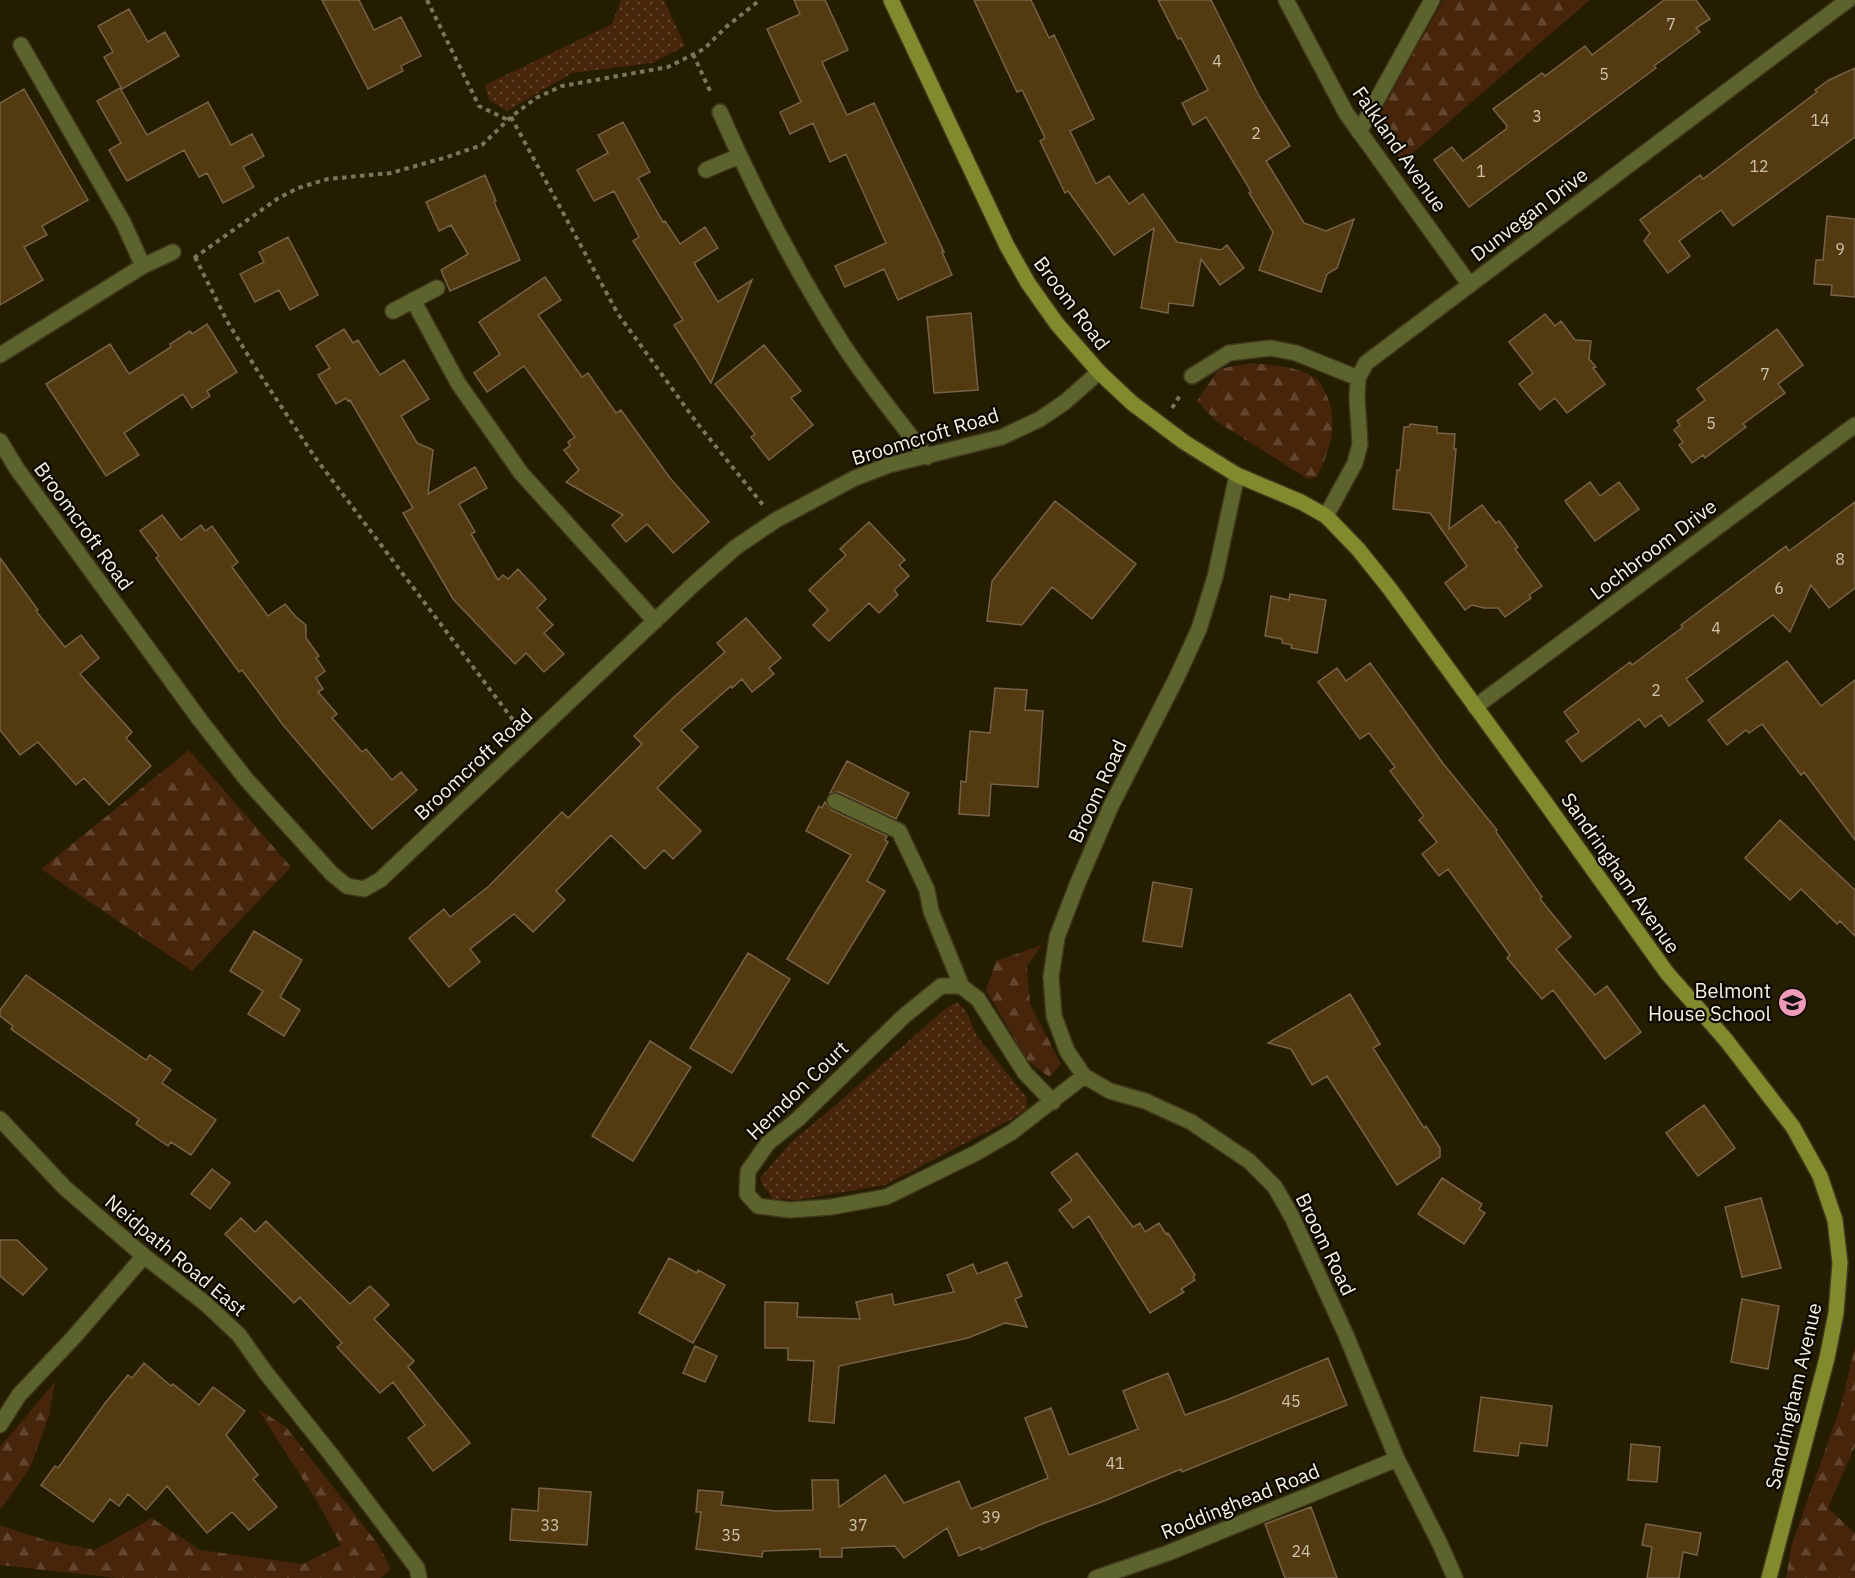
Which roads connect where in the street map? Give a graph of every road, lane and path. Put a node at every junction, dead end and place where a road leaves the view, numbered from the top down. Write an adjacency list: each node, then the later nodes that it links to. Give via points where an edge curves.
1 (427, 0): 10 (path, via 479,106)
2 (760, 0): 8 (path, via 704,49)
3 (891, 0): 22 (street, Broom Road, via 1028,284)
4 (1286, 0): 11 (street, Falkland Avenue)
5 (1432, 0): 11 (street)
6 (1848, 0): 17 (street, Dunvegan Drive)
7 (21, 45): 16 (street, via 123,222)
8 (693, 54): 9 (path); 10 (path, via 668,67 562,86 536,98)
9 (720, 112): 12 (street)
10 (510, 118): 15 (path, via 482,145 447,157 390,173 328,179 298,189 277,199); 31 (path, via 618,314 697,423)
11 (1359, 132): 17 (street, Falkland Avenue)
12 (739, 156): 13 (street); 28 (street, via 795,266 842,344)
13 (706, 170)
14 (172, 252): 15 (path, via 184,265); 16 (street)
15 (195, 257): 34 (path, via 227,321 314,456)
16 (143, 266): 21 (street)
17 (1470, 285): 24 (street, Dunvegan Drive, via 1366,363)
18 (437, 288): 19 (street)
19 (413, 300): 20 (street); 32 (street, via 458,383 521,473)
20 (393, 311)
21 (0, 355)
22 (1099, 372): 25 (street, Broom Road); 28 (street, Broomcroft Road, via 1065,402 1002,437)
23 (1192, 376): 24 (street, via 1229,353 1271,348 1296,353); 25 (path)
24 (1358, 378): 30 (street, via 1360,444 1355,464)
25 (1161, 425): 29 (street, Broom Road)
26 (1855, 425): 33 (street, Lochbroom Drive)
27 (0, 441): 34 (street, Broomcroft Road, via 246,779 347,886 364,889 380,880)
28 (927, 456): 31 (street, Broomcroft Road, via 855,478)
29 (1238, 474): 30 (street, Sandringham Avenue); 37 (street, Broom Road, via 1215,578 1199,629 1111,806 1057,937 1051,977 1054,1016 1067,1051)
30 (1326, 516): 33 (street, Sandringham Avenue, via 1390,589)
31 (776, 520): 32 (street, Broomcroft Road, via 736,547)
32 (655, 621): 34 (street, Broomcroft Road)
33 (1475, 706): 46 (street, Sandringham Avenue, via 1667,973 1726,1040 1793,1127 1820,1176 1835,1220 1840,1263 1836,1313)
34 (529, 741)
35 (835, 801): 36 (street, via 899,831 927,890 931,911)
36 (962, 987): 38 (street, via 978,999 1025,1073); 38 (street, Herndon Court, via 941,986 768,1143 748,1171 747,1194 758,1206 790,1210 886,1197 976,1153)
37 (1084, 1076): 38 (street, Herndon Court); 42 (street, Broom Road, via 1110,1091 1145,1101 1191,1122 1249,1161 1275,1187 1346,1335)
38 (1053, 1102)
39 (0, 1119): 40 (street, Neidpath Road East, via 65,1188)
40 (144, 1256): 41 (street, via 19,1395); 43 (street, Neidpath Road East, via 239,1335 417,1568)
41 (0, 1425)
42 (1397, 1459): 44 (street, Roddinghead Road, via 1168,1553); 45 (street, Broom Road)
43 (419, 1578)
44 (1096, 1578)
45 (1455, 1578)
46 (1769, 1578)

